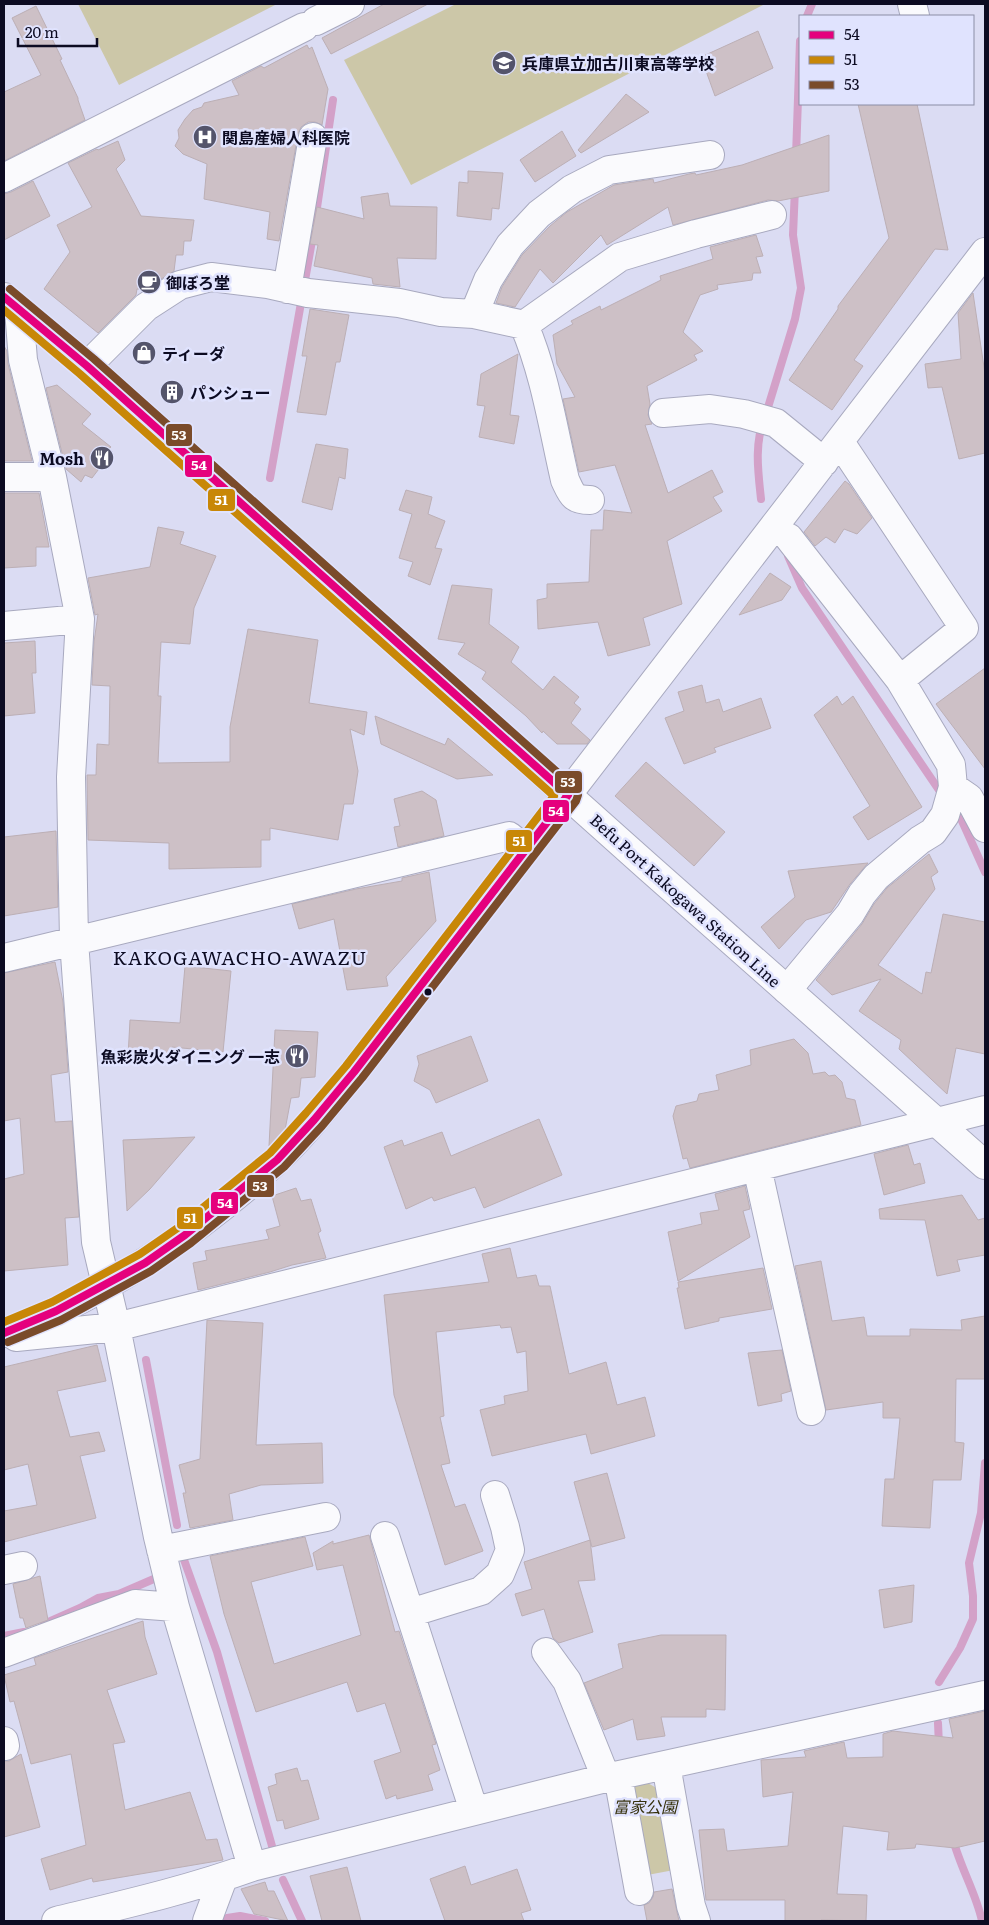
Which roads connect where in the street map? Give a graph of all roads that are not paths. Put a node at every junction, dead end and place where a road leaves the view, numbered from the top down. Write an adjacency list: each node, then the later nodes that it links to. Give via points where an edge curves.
1 (350, 4): 4 (street)
2 (313, 138): 7 (street)
3 (710, 155): 9 (street, via 609,170 572,189 539,214 510,244 488,280)
4 (4, 178)
5 (772, 216): 10 (street, via 620,257)
6 (985, 252): 13 (street)
7 (297, 291): 9 (street); 11 (street, via 211,277 180,286 146,307)
8 (11, 304): 11 (street, Befu Port Kakogawa Station Line); 15 (street)
9 (474, 314): 10 (street)
10 (524, 325): 16 (street, via 535,353 565,480 575,498)
11 (88, 366): 22 (street, Befu Port Kakogawa Station Line)
12 (663, 414): 13 (street, via 710,409 744,414 776,423)
13 (832, 452): 20 (street, via 964,628); 22 (street)
14 (4, 477): 15 (street)
15 (52, 478): 18 (street)
16 (590, 500)
17 (789, 538): 20 (street)
18 (80, 619): 19 (street); 25 (street, via 72,777)
19 (4, 626)
20 (900, 680): 21 (street, via 951,765)
21 (953, 787): 23 (street, via 969,798); 27 (street, via 945,815 932,832 876,877)
22 (568, 795): 24 (street); 27 (street, Befu Port Kakogawa Station Line)
23 (985, 828)
24 (525, 849): 25 (street, via 509,836); 32 (street, via 354,1072 277,1160 185,1235)
25 (74, 941): 26 (street); 32 (street, via 96,1242)
26 (4, 958)
27 (787, 990): 29 (street, Befu Port Kakogawa Station Line)
28 (985, 1110): 29 (street)
29 (936, 1122): 30 (street); 31 (street, Befu Port Kakogawa Station Line)
30 (757, 1166): 33 (street); 36 (street)
31 (985, 1166)
32 (106, 1285): 33 (street); 34 (street)
33 (116, 1327): 35 (street); 40 (street)
34 (4, 1333)
35 (4, 1338)
36 (811, 1411)
37 (495, 1495): 42 (street, via 510,1550 500,1574 481,1591)
38 (326, 1516): 40 (street)
39 (385, 1536): 42 (street)
40 (161, 1550): 41 (street)
41 (175, 1607): 44 (street, via 135,1604); 49 (street)
42 (422, 1609): 48 (street)
43 (546, 1652): 47 (street, via 567,1680)
44 (4, 1653)
45 (985, 1696): 46 (street)
46 (666, 1765): 47 (street); 54 (street)
47 (612, 1777): 48 (street); 51 (street)
48 (474, 1811): 49 (street)
49 (252, 1867): 50 (street)
50 (222, 1878): 52 (street); 53 (street)
51 (639, 1891)
52 (56, 1921)
53 (207, 1921)
54 (696, 1921)

